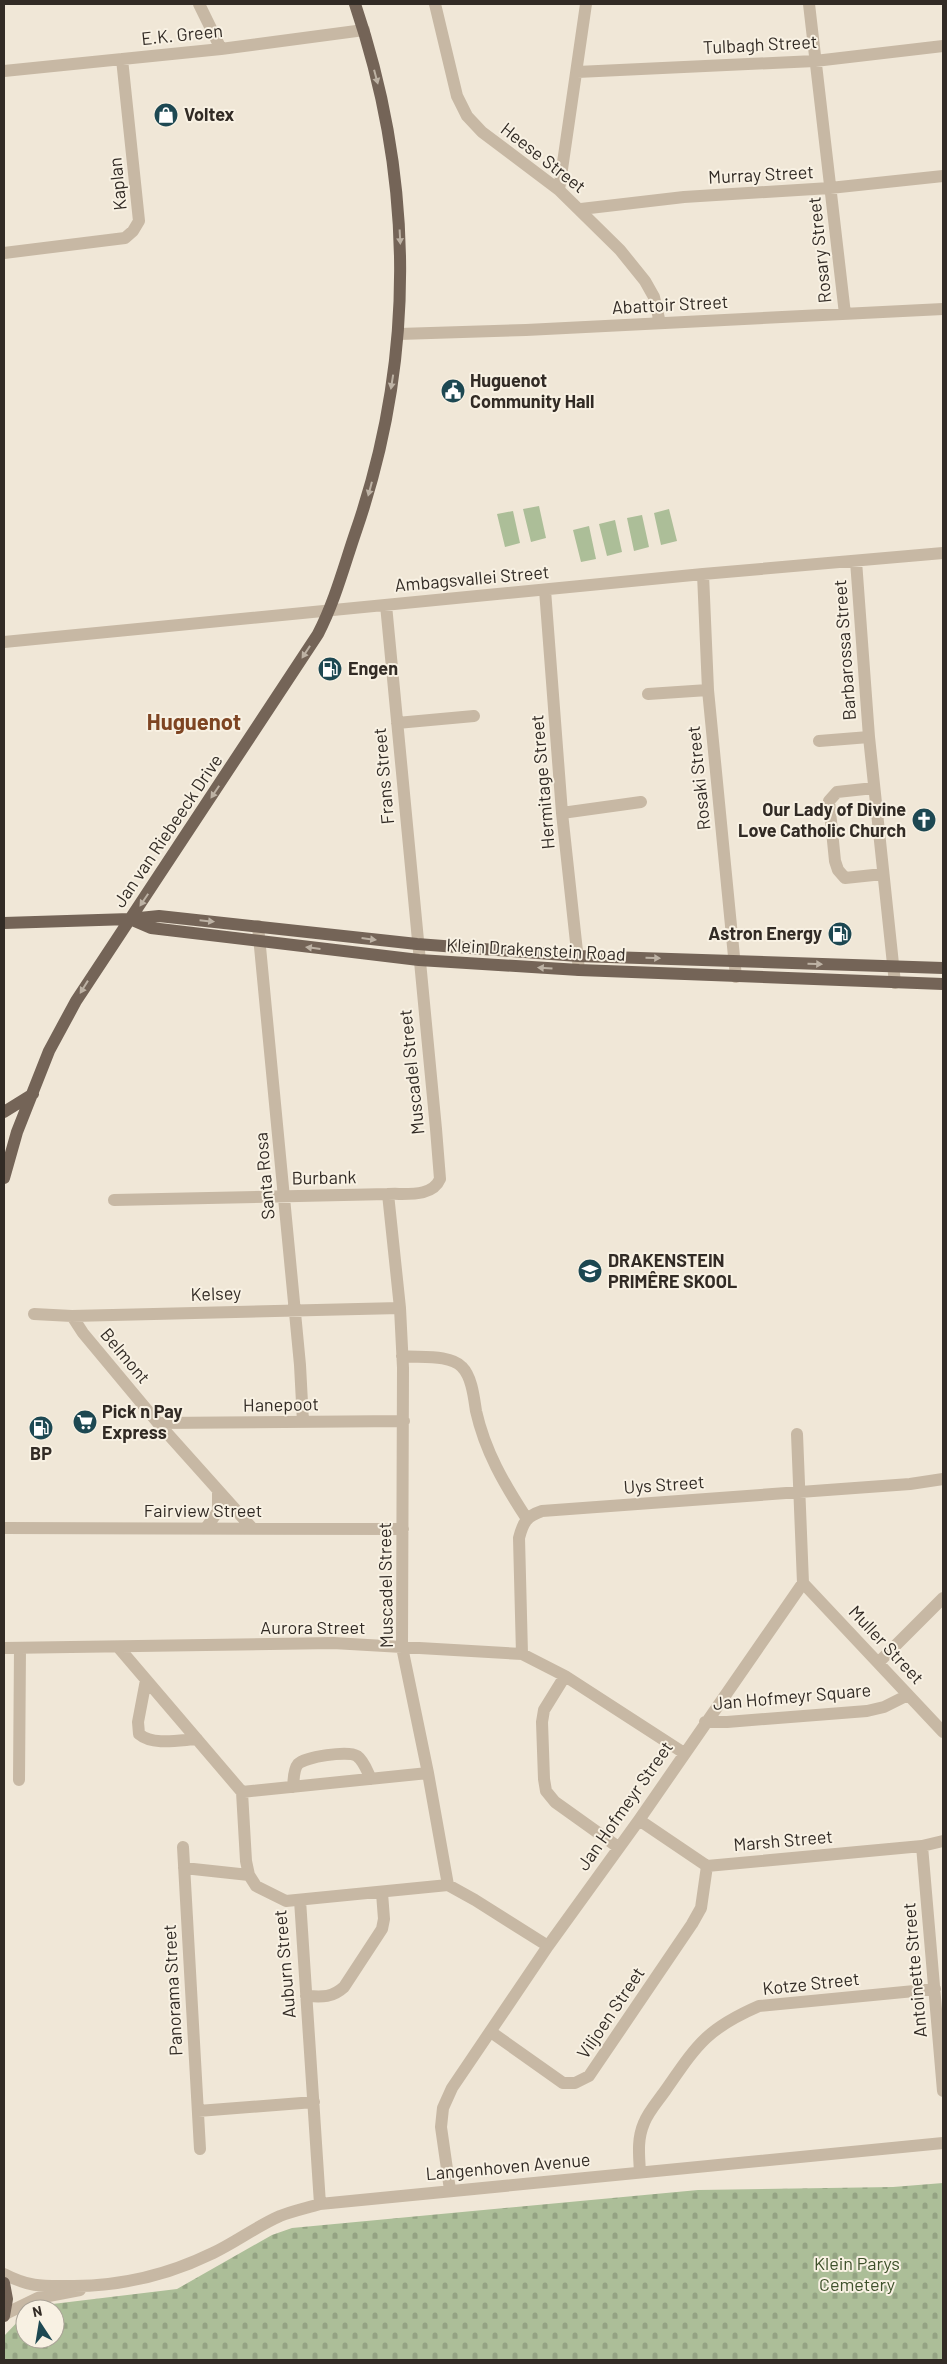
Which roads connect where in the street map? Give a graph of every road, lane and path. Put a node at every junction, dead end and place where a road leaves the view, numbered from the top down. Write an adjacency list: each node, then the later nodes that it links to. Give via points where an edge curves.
1 (199, 4): 8 (street)
2 (355, 4): 6 (main road, Jan van Riebeeck Drive)
3 (435, 4): 15 (street, Heese Street, via 457,96 467,116 482,132)
4 (586, 4): 12 (street)
5 (809, 4): 10 (street, Rosary Street)
6 (364, 30): 8 (street, E.K. Green); 21 (main road, Jan van Riebeeck Drive, one-way to 21, via 392,153 401,271)
7 (943, 46): 10 (street, Tulbagh Street)
8 (221, 48): 9 (street, E.K. Green)
9 (122, 59): 11 (street, E.K. Green); 17 (street, Kaplan, via 139,221 133,231 125,238)
10 (815, 61): 12 (street, Tulbagh Street); 14 (street, Rosary Street)
11 (4, 71)
12 (577, 72): 15 (street)
13 (941, 177): 14 (street, Murray Street)
14 (830, 188): 16 (street, Murray Street, via 684,197); 19 (street, Rosary Street)
15 (559, 190): 16 (street, Heese Street)
16 (580, 209): 20 (street, Heese Street, via 645,281 654,297)
17 (4, 253)
18 (943, 309): 19 (street, Abattoir Street)
19 (844, 314): 20 (street, Abattoir Street)
20 (660, 323): 21 (street, Abattoir Street)
21 (399, 334): 27 (main road, Jan van Riebeeck Drive, one-way to 27, via 382,442 363,513)
22 (943, 553): 23 (street, Ambagsvallei Street)
23 (856, 561): 24 (street, Ambagsvallei Street); 33 (street, Barbarossa Street)
24 (703, 574): 25 (street, Ambagsvallei Street); 29 (street, Rosaki Street)
25 (545, 590): 26 (street, Ambagsvallei Street); 37 (street, Hermitage Street)
26 (386, 605): 27 (street, Ambagsvallei Street); 32 (street, Frans Street)
27 (330, 610): 28 (street, Ambagsvallei Street); 39 (main road, Jan van Riebeeck Drive, one-way to 39, via 318,634)
28 (4, 642)
29 (708, 690): 30 (street); 46 (street, Rosaki Street)
30 (648, 694)
31 (474, 716): 32 (street)
32 (396, 723): 43 (street, Frans Street)
33 (869, 737): 34 (street, Barbarossa Street); 35 (street, Barbarossa Street)
34 (819, 741)
35 (874, 788): 38 (street, Barbarossa Street); 38 (street, via 837,792 829,801 835,861 845,878)
36 (641, 802): 37 (street)
37 (562, 814): 44 (street, Hermitage Street)
38 (883, 874): 47 (street, Barbarossa Street)
39 (130, 919): 40 (main road, Klein Drakenstein Road); 41 (main road, Klein Drakenstein Road, one-way to 41, via 158,916); 42 (main road, Klein Drakenstein Road, via 151,928); 53 (main road, Jan van Riebeeck Drive, one-way to 53, via 76,1000 49,1051)
40 (4, 923)
41 (258, 926): 42 (street, Santa Rosa); 43 (main road, Klein Drakenstein Road, one-way to 43)
42 (260, 941): 45 (main road, Klein Drakenstein Road, one-way to 42); 58 (street, Santa Rosa)
43 (417, 944): 44 (main road, Klein Drakenstein Road); 45 (street, Frans Street)
44 (578, 956): 46 (main road, Klein Drakenstein Road, one-way to 46); 49 (street, Hermitage Street)
45 (418, 960): 49 (main road, Klein Drakenstein Road, one-way to 45); 56 (street, Muscadel Street)
46 (735, 961): 47 (main road, Klein Drakenstein Road, one-way to 47); 50 (street, Rosaki Street)
47 (894, 967): 48 (main road, Klein Drakenstein Road); 51 (street, Barbarossa Street)
48 (943, 968)
49 (579, 970): 50 (main road, Klein Drakenstein Road)
50 (736, 977): 51 (main road, Klein Drakenstein Road)
51 (895, 982): 52 (main road, Klein Drakenstein Road)
52 (943, 984)
53 (33, 1094): 54 (main road); 55 (main road, Jan van Riebeeck Drive, via 17,1132)
54 (4, 1112)
55 (4, 1178)
56 (440, 1179): 57 (street, Burbank, via 433,1190 427,1192)
57 (388, 1194): 58 (street, Burbank); 60 (street, Muscadel Street)
58 (284, 1196): 59 (street, Burbank); 61 (street, Santa Rosa)
59 (114, 1200)
60 (400, 1308): 61 (street, Kelsey); 64 (street, Muscadel Street)
61 (294, 1309): 63 (street, Kelsey); 66 (street, Santa Rosa)
62 (34, 1314): 63 (street, Kelsey)
63 (72, 1316): 67 (street, Belmont)
64 (402, 1356): 65 (street, Muscadel Street); 72 (street, via 444,1359 463,1367 500,1478)
65 (404, 1421): 66 (street, Hanepoot); 76 (street, Muscadel Street)
66 (303, 1422): 67 (street, Hanepoot)
67 (158, 1423): 70 (street, Belmont)
68 (797, 1434): 71 (street)
69 (943, 1479): 71 (street, Uys Street)
70 (218, 1490): 74 (street, via 218,1511); 75 (street, Belmont)
71 (800, 1492): 72 (street, Uys Street, via 542,1511); 77 (street)
72 (527, 1519): 83 (street, via 518,1538)
73 (4, 1528): 74 (street, Fairview Street)
74 (206, 1528): 75 (street, Fairview Street)
75 (252, 1528): 76 (street, Fairview Street)
76 (403, 1529): 82 (street, Muscadel Street)
77 (803, 1583): 84 (street, Muller Street); 88 (street, Jan Hofmeyr Street)
78 (943, 1598): 84 (street)
79 (4, 1648): 80 (street, Aurora Street)
80 (20, 1648): 81 (street, Aurora Street); 94 (street)
81 (119, 1648): 82 (street, Aurora Street, via 333,1643); 86 (street)
82 (402, 1648): 83 (street, Aurora Street); 92 (street, Muscadel Street)
83 (522, 1654): 85 (street, Aurora Street)
84 (879, 1662): 87 (street, Muller Street)
85 (565, 1676): 91 (street, Aurora Street); 101 (street, via 549,1697 544,1710 546,1791 555,1802)
86 (146, 1680): 90 (street); 90 (street, via 138,1722 144,1739)
87 (908, 1695): 88 (street, Jan Hofmeyr Square, via 867,1711); 89 (street, Muller Street)
88 (705, 1722): 91 (street, Jan Hofmeyr Street)
89 (943, 1732)
90 (196, 1739): 96 (street)
91 (684, 1753): 97 (street, Jan Hofmeyr Street)
92 (428, 1773): 93 (street); 105 (street, Muscadel Street)
93 (371, 1779): 95 (street); 95 (street, via 363,1762 348,1753 304,1759 296,1767)
94 (19, 1780)
95 (293, 1787): 96 (street)
96 (242, 1792): 104 (street)
97 (639, 1820): 101 (street, Jan Hofmeyr Street); 102 (street)
98 (943, 1841): 99 (street, Marsh Street)
99 (922, 1846): 102 (street, Marsh Street); 109 (street, Antoinette Street)
100 (183, 1847): 103 (street, Panorama Street)
101 (618, 1847): 108 (street, Jan Hofmeyr Street)
102 (707, 1866): 111 (street, Viljoen Street, via 701,1908 589,2076 575,2083 563,2083)
103 (184, 1868): 104 (street); 114 (street, Panorama Street)
104 (249, 1875): 107 (street, Auburn Street, via 256,1886 275,1897 286,1901)
105 (448, 1885): 106 (street); 108 (street)
106 (382, 1893): 107 (street); 110 (street, via 382,1929 344,1987 326,1997)
107 (300, 1900): 110 (street, Auburn Street)
108 (548, 1946): 111 (street, Jan Hofmeyr Street)
109 (935, 1989): 112 (street, Antoinette Street); 117 (street, Kotze Street, via 759,2006 714,2029 695,2048 644,2122 638,2144)
110 (306, 1996): 113 (street, Auburn Street)
111 (491, 2032): 118 (street, Jan Hofmeyr Street, via 452,2088 443,2108 441,2127)
112 (943, 2091)
113 (314, 2102): 114 (street); 119 (street, Auburn Street)
114 (198, 2111): 116 (street, Panorama Street)
115 (943, 2143): 117 (street, Langenhoven Avenue)
116 (200, 2149)
117 (640, 2172): 118 (street, Langenhoven Avenue)
118 (450, 2190): 119 (street, Langenhoven Avenue)
119 (320, 2204): 122 (street, Langenhoven Avenue, via 280,2216 212,2254 169,2272)
120 (4, 2274): 122 (street, Langenhoven Avenue, via 30,2286)
121 (4, 2283): 123 (main road, via 7,2299)
122 (92, 2286): 123 (street, Langenhoven Avenue, via 30,2301)
123 (4, 2315)

